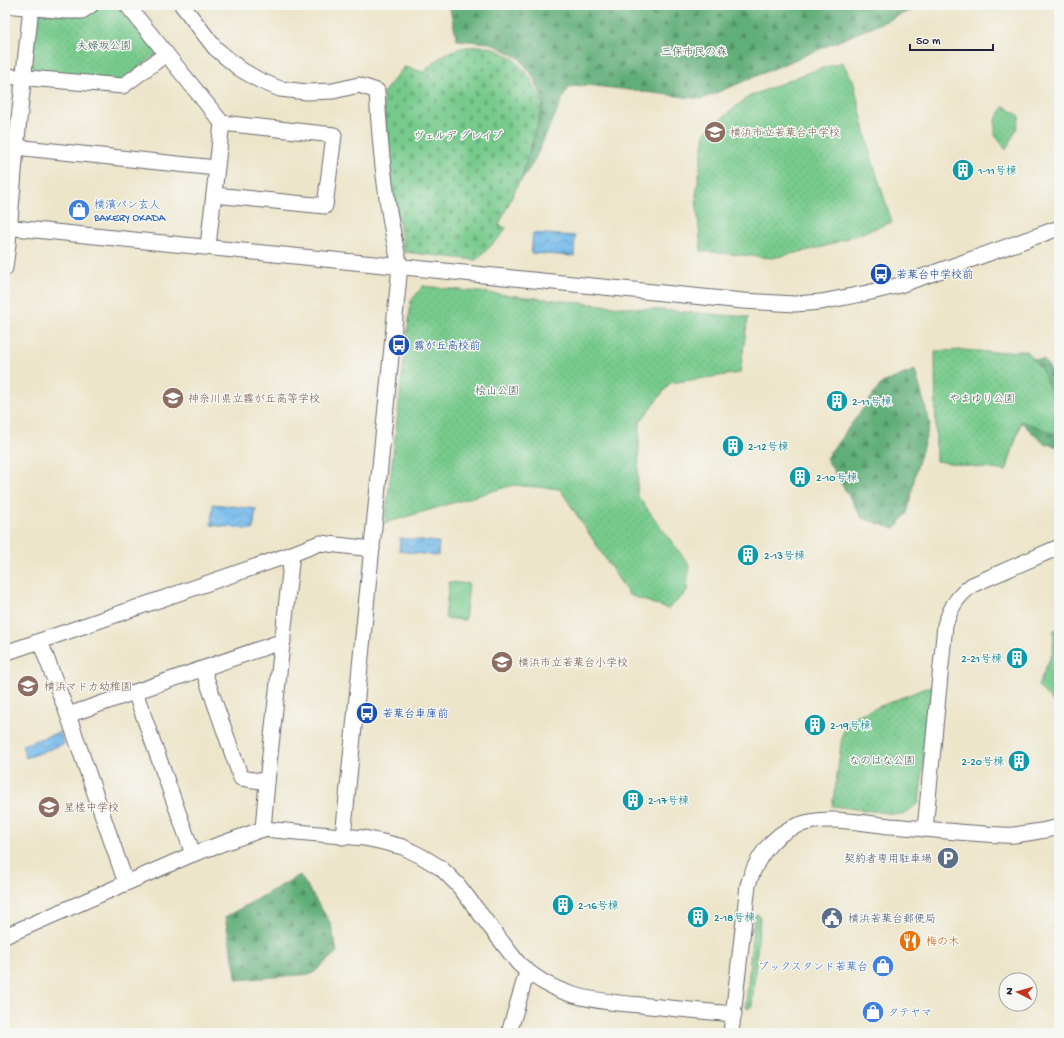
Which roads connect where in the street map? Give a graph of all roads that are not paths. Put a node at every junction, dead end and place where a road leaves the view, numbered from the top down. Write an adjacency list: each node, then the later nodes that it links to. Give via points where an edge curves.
1 (5, 5): 5 (street)
2 (91, 5): 5 (street, via 82,11)
3 (127, 5): 6 (street)
4 (182, 5): 16 (street, via 215,48 240,69 259,80 280,89 333,91 359,85 377,92 385,187)
5 (31, 7): 8 (street)
6 (166, 54): 8 (street, via 123,86); 9 (street)
7 (5, 76): 8 (street)
8 (24, 78): 10 (street)
9 (222, 123): 11 (street); 12 (street, via 334,135 325,206)
10 (10, 147): 11 (street); 13 (street)
11 (216, 168): 12 (street)
12 (214, 195): 15 (street)
13 (8, 227): 15 (street); 17 (street)
14 (1059, 228): 16 (street, via 900,285 847,298 795,304)
15 (208, 246): 16 (street)
16 (400, 266): 19 (street)
17 (5, 268)
18 (1059, 547): 30 (street, via 972,585 952,607 946,625)
19 (372, 549): 20 (street, via 320,543); 31 (street)
20 (292, 554): 21 (street); 22 (street)
21 (40, 641): 23 (street); 26 (street)
22 (283, 641): 24 (street); 27 (street)
23 (5, 653)
24 (203, 669): 25 (street); 27 (street, via 241,778)
25 (135, 692): 26 (street); 32 (street)
26 (68, 715): 33 (street)
27 (267, 782): 29 (street)
28 (1059, 827): 30 (street, via 1012,835)
29 (263, 829): 31 (street); 32 (street)
30 (925, 829): 36 (street, via 828,819 796,826 781,834 768,846 751,873 748,885)
31 (343, 836): 35 (street, via 403,847 441,868 458,885)
32 (193, 854): 33 (street)
33 (126, 883): 34 (street)
34 (5, 936)
35 (527, 972): 36 (street, via 558,990 586,999); 37 (street)
36 (734, 1014): 38 (street)
37 (509, 1033)
38 (731, 1033)

